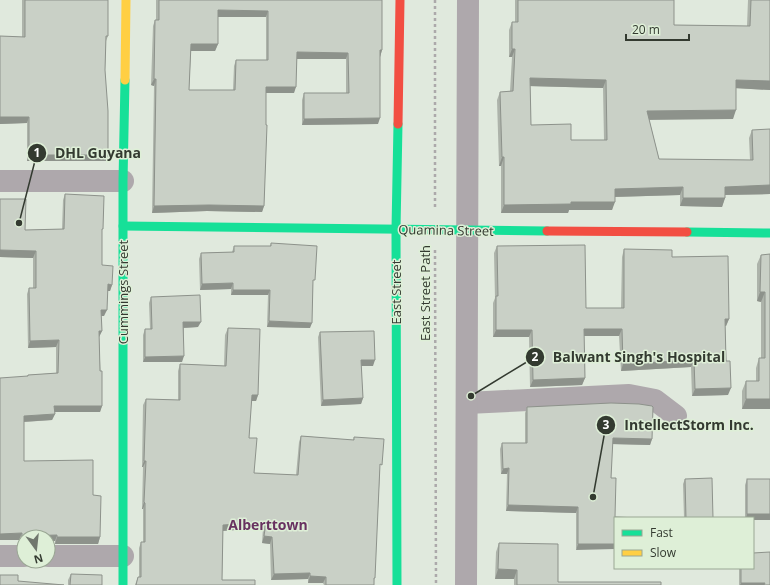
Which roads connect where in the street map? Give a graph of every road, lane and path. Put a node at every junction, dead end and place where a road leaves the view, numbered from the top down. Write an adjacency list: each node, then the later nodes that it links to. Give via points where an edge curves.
1 (126, 0): 6 (street, Cummings Street)
2 (400, 0): 8 (street, East Street)
3 (435, 0): 9 (path, East Street Path)
4 (468, 0): 10 (street)
5 (0, 181): 6 (street)
6 (123, 181): 7 (street, Cummings Street)
7 (123, 226): 8 (street, Quamina Street); 17 (street, Cummings Street)
8 (396, 229): 9 (street, Quamina Street); 19 (street, East Street)
9 (435, 230): 10 (street, Quamina Street); 20 (path, East Street Path)
10 (467, 230): 11 (street, Quamina Street); 12 (street)
11 (770, 233)
12 (467, 403): 13 (street, via 629,395 655,400); 21 (street)
13 (676, 416)
14 (0, 556): 15 (street)
15 (16, 556)
16 (56, 556): 17 (street)
17 (123, 556): 18 (street, Cummings Street)
18 (123, 585)
19 (397, 585)
20 (436, 585)
21 (466, 585)

